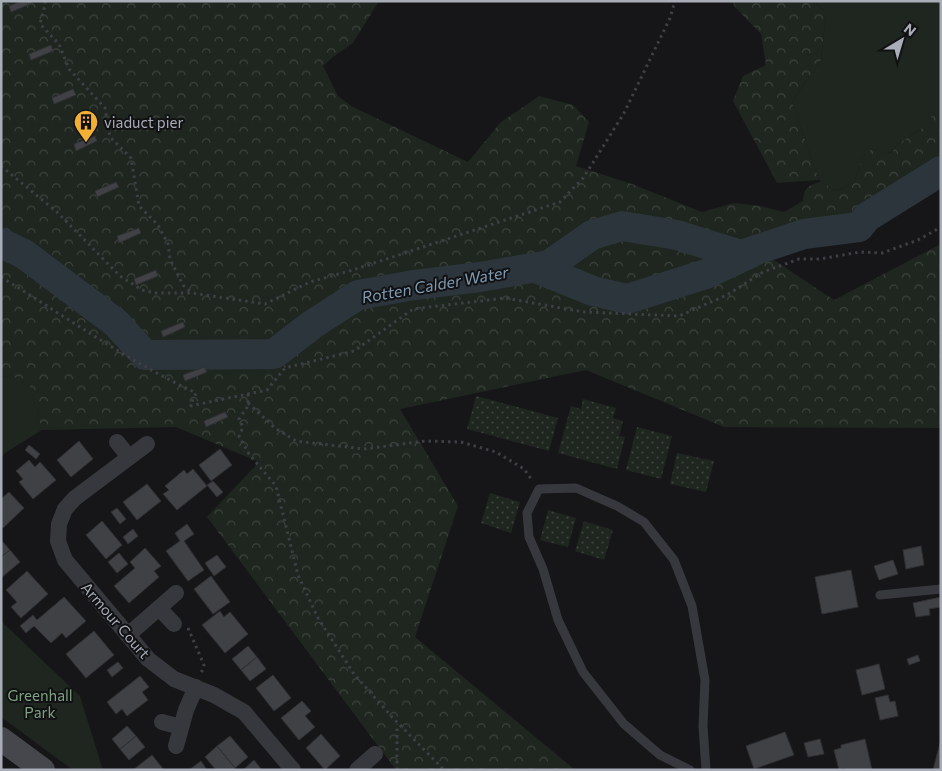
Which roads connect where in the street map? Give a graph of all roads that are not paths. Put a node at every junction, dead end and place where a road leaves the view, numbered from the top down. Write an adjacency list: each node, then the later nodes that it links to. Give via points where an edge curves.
1 (116, 442): 3 (street)
2 (147, 444): 3 (street, Armour Court)
3 (129, 457): 9 (street, Armour Court, via 65,509 59,524 58,542 65,560)
4 (941, 589): 6 (lane)
5 (176, 593): 7 (street)
6 (880, 595)
7 (159, 608): 8 (street); 9 (street)
8 (174, 624)
9 (128, 635): 10 (street, Armour Court, via 148,659 174,678)
10 (196, 687): 12 (street); 18 (street, Armour Court, via 244,712)
11 (162, 722): 12 (street)
12 (181, 726): 14 (street)
13 (1, 739): 17 (main road)
14 (176, 746)
15 (375, 754): 16 (street)
16 (358, 769)
17 (43, 770)
18 (293, 770)
19 (690, 770): 20 (lane, via 660,755 624,724 583,672 558,620 543,569 529,537 527,513 539,489 576,488 617,506 644,522 674,560 692,606 705,680 703,726)
20 (706, 770)

